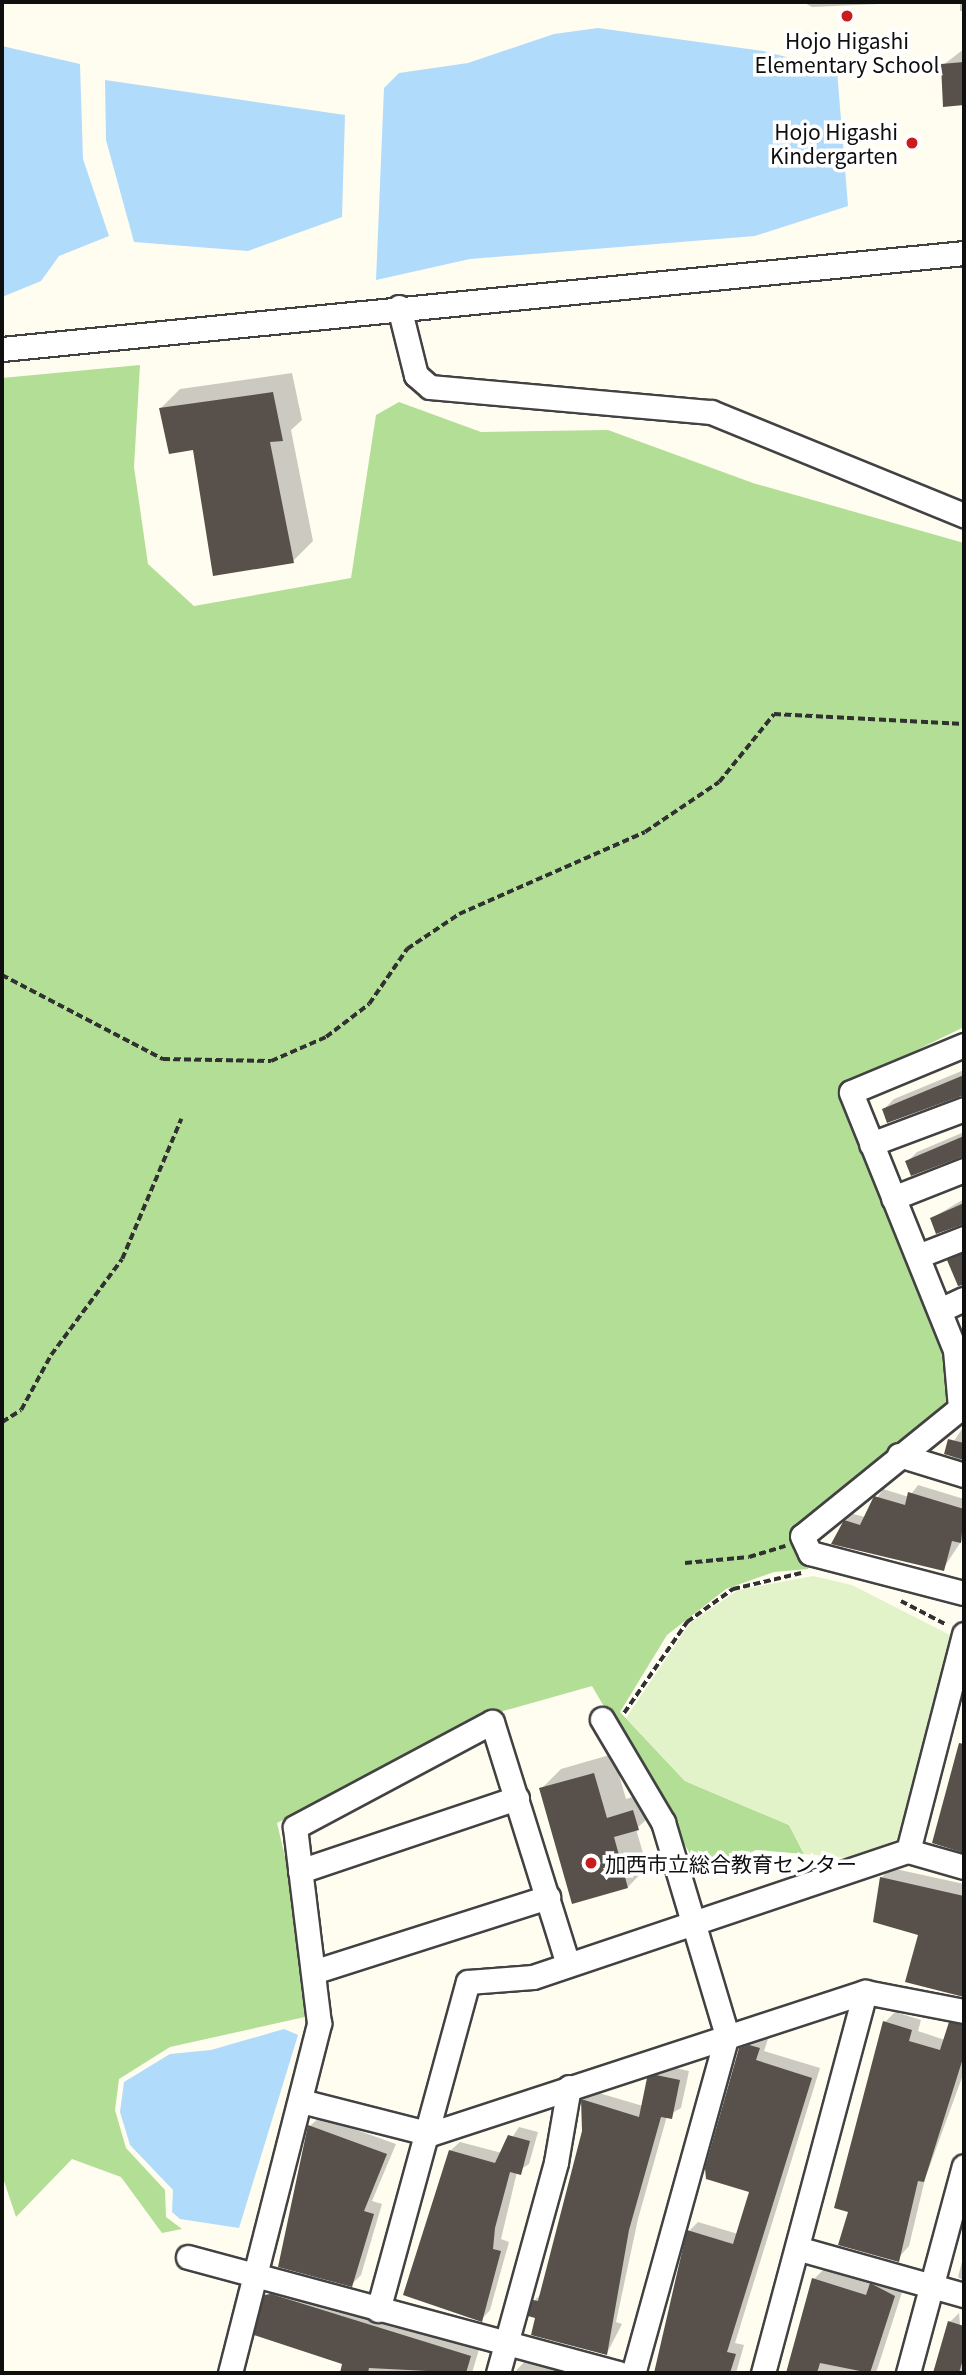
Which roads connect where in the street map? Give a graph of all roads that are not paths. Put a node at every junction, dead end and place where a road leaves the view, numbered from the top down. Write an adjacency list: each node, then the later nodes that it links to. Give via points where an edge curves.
1 (964, 253): 2 (street)
2 (399, 307): 3 (street); 4 (street, via 416,375 430,387 711,412)
3 (2, 349)
4 (964, 515)
5 (964, 1045): 7 (street, via 851,1092)
6 (964, 1109): 7 (street)
7 (872, 1144): 9 (street)
8 (964, 1170): 9 (street)
9 (893, 1198): 11 (street)
10 (964, 1238): 11 (street)
11 (918, 1256): 13 (street)
12 (964, 1299): 13 (street)
13 (940, 1310): 14 (street, via 955,1350)
14 (962, 1406): 15 (street)
15 (899, 1455): 16 (street); 17 (street, via 802,1536 810,1553)
16 (964, 1475)
17 (964, 1593)
18 (964, 1634): 21 (street)
19 (610, 1721): 25 (street, via 663,1822)
20 (517, 1798): 23 (street); 23 (street, via 492,1722 295,1827); 24 (street)
21 (908, 1851): 22 (street); 25 (street)
22 (964, 1867)
23 (300, 1871): 27 (street)
24 (548, 1897): 26 (street); 27 (street)
25 (696, 1920): 26 (street); 30 (street)
26 (568, 1964): 33 (street, via 533,1977 468,1982)
27 (313, 1972): 32 (street, via 320,2023)
28 (865, 1992): 29 (street); 30 (street); 35 (street)
29 (964, 2011)
30 (727, 2035): 31 (street); 45 (street)
31 (569, 2087): 33 (street); 41 (street, via 556,2162)
32 (301, 2101): 33 (street); 37 (street)
33 (429, 2134): 40 (street)
34 (964, 2166): 38 (street)
35 (800, 2249): 38 (street); 46 (street)
36 (188, 2257): 37 (street)
37 (255, 2275): 40 (street); 42 (street)
38 (932, 2286): 39 (street); 47 (street)
39 (964, 2295)
40 (378, 2310): 41 (street)
41 (508, 2339): 43 (street); 44 (street)
42 (230, 2373)
43 (498, 2373)
44 (619, 2373)
45 (633, 2373)
46 (762, 2373)
47 (908, 2373)

